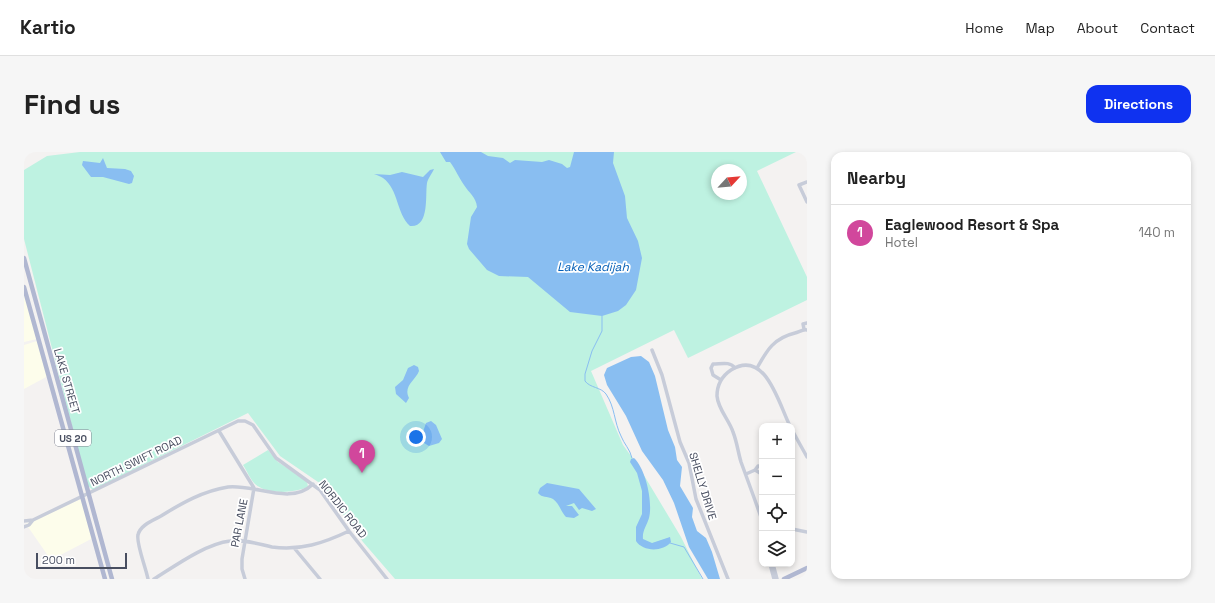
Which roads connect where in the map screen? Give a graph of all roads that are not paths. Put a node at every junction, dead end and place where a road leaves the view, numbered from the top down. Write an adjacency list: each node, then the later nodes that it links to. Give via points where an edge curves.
1 (807, 182): 2 (street, via 799,186)
2 (807, 202)
3 (24, 258): 22 (main road, LAKE STREET / US 20)
4 (24, 287): 23 (main road, LAKE STREET / US 20)
5 (807, 323): 6 (street, via 804,324)
6 (806, 329): 9 (street, via 774,342)
7 (652, 350): 43 (street, SHELLY DRIVE, via 662,375 680,442 689,462 696,499)
8 (735, 368): 9 (street); 10 (street); 10 (street, via 728,363 713,364 713,375)
9 (757, 368): 12 (street, via 771,382)
10 (721, 380): 19 (street, via 718,386 718,402 733,432)
11 (248, 421): 13 (street, NORTH SWIFT ROAD, via 238,421); 20 (street, NORDIC ROAD, via 276,458)
12 (789, 423)
13 (218, 431): 21 (street, PAR LANE); 22 (street, NORTH SWIFT ROAD)
14 (795, 435): 15 (street)
15 (807, 457)
16 (759, 466): 17 (street)
17 (755, 470): 18 (street); 19 (street)
18 (759, 472)
19 (746, 474): 24 (street)
20 (313, 484): 21 (street, via 306,490 292,494); 29 (street, NORDIC ROAD)
21 (254, 488): 31 (street, PAR LANE); 38 (street, via 229,487 202,494 144,526 138,532 138,542)
22 (89, 494): 23 (street, NORTH SWIFT ROAD); 37 (main road, LAKE STREET / US 20)
23 (82, 497): 25 (street, NORTH SWIFT ROAD); 36 (main road, LAKE STREET / US 20)
24 (759, 511)
25 (32, 520): 26 (street, NORTH SWIFT ROAD); 27 (street, NORTH SWIFT ROAD)
26 (24, 521)
27 (24, 527)
28 (795, 530): 30 (street)
29 (349, 531): 32 (street, via 323,542); 42 (street, NORDIC ROAD)
30 (807, 532)
31 (244, 541): 32 (street); 39 (street, via 210,546); 40 (street, PAR LANE, via 242,564)
32 (295, 548): 41 (street)
33 (771, 567): 44 (street)
34 (773, 567): 44 (street)
35 (807, 568): 45 (main road)
36 (105, 579)
37 (112, 579)
38 (148, 579)
39 (154, 579)
40 (246, 579)
41 (320, 579)
42 (387, 579)
43 (728, 579)
44 (775, 579)
45 (784, 579)

